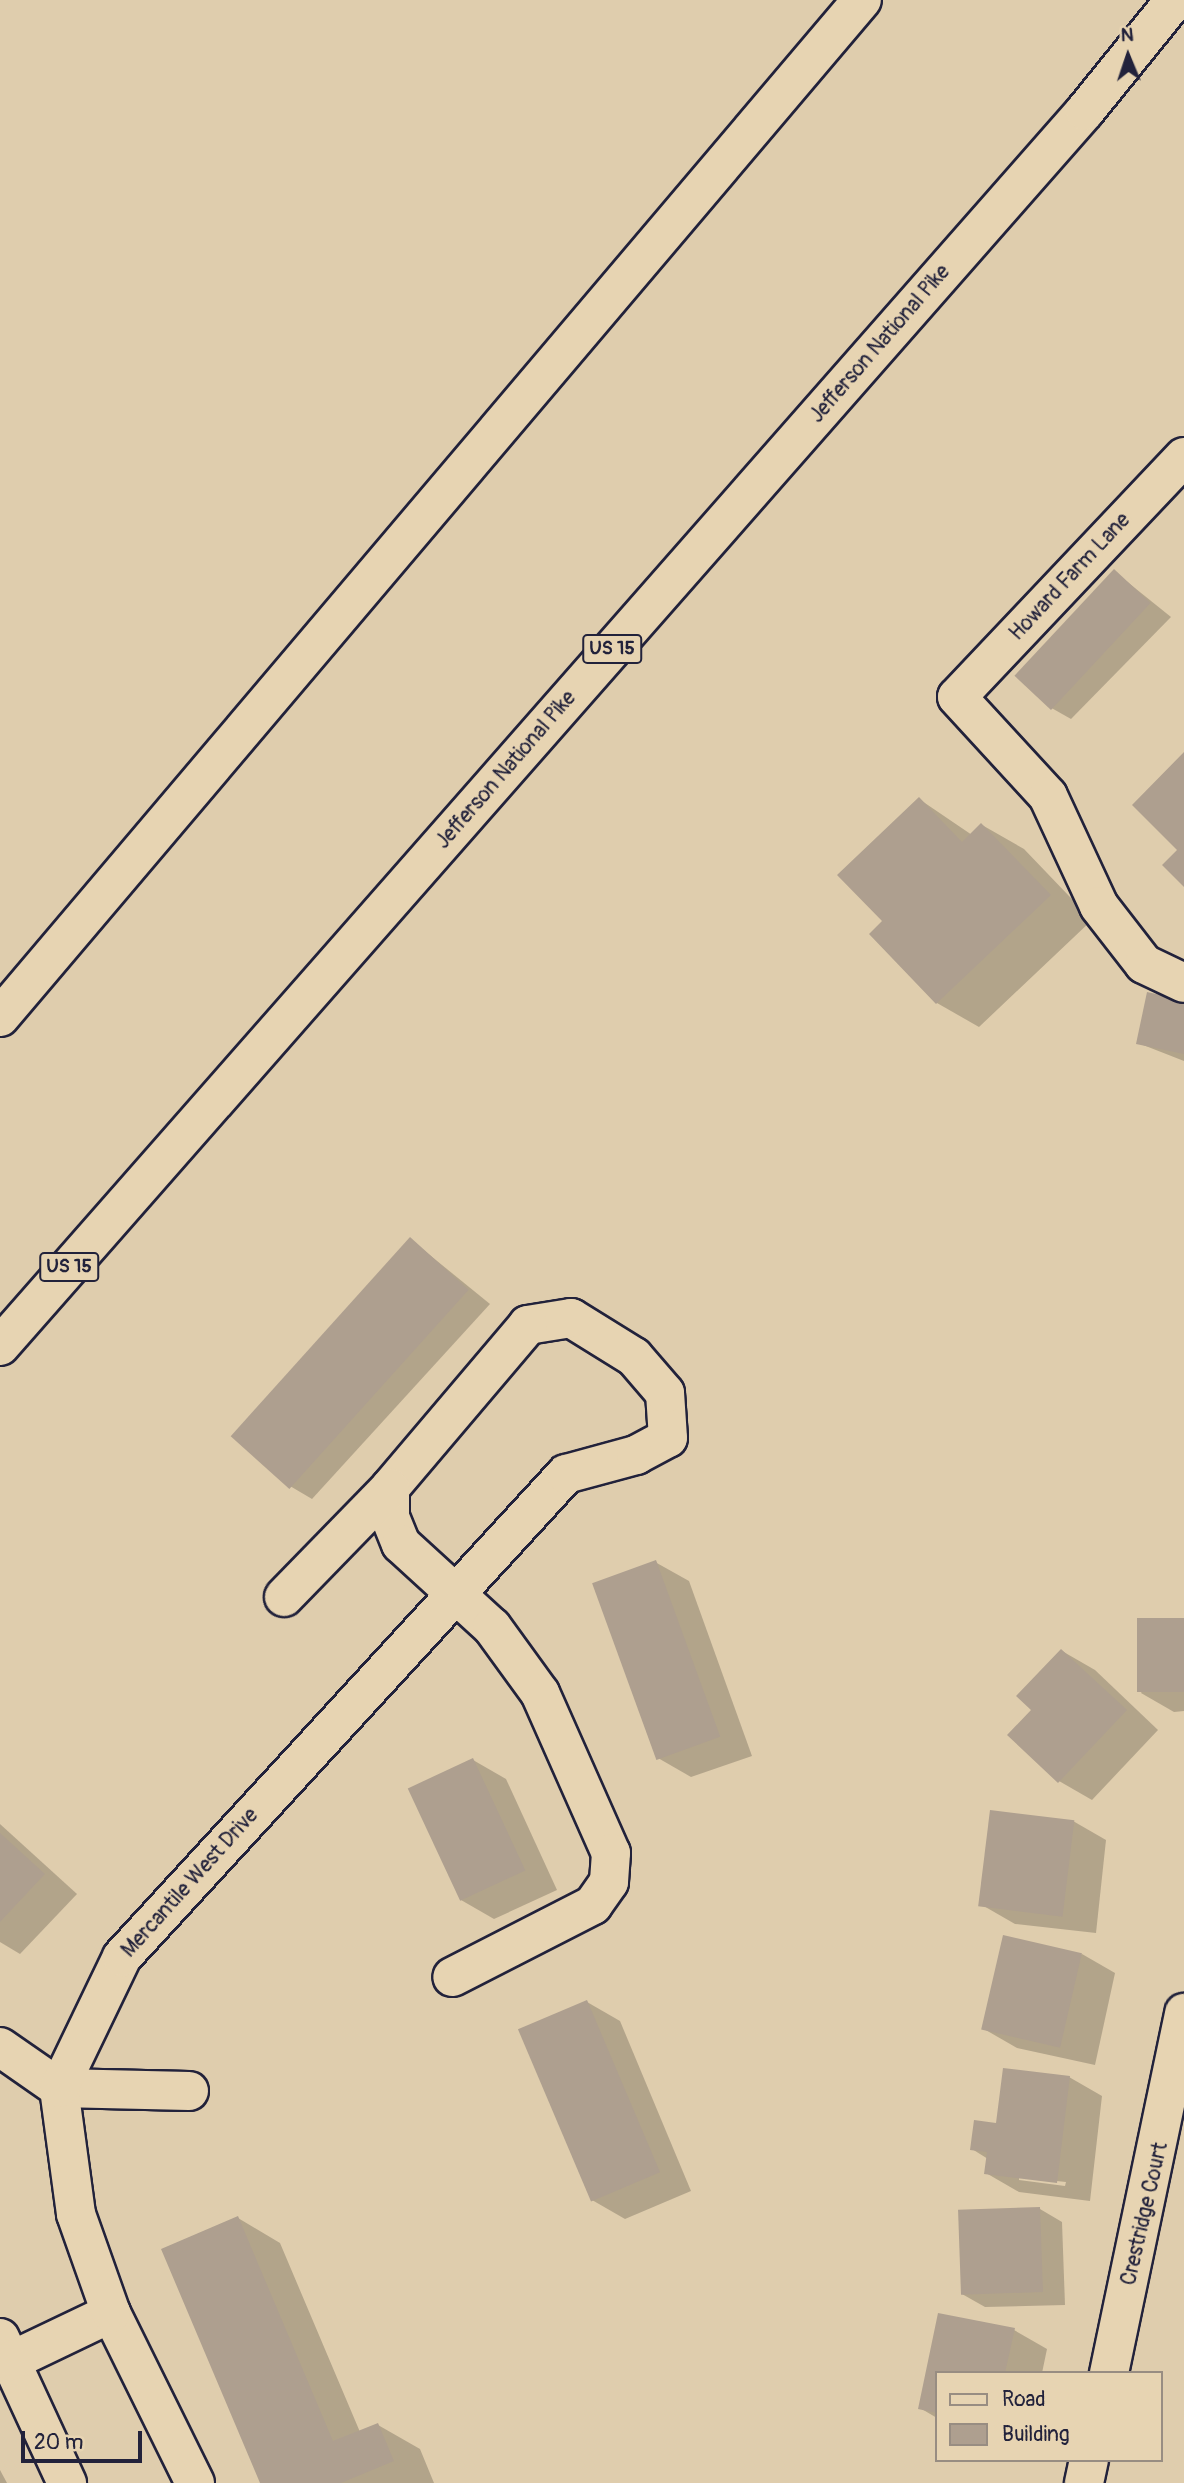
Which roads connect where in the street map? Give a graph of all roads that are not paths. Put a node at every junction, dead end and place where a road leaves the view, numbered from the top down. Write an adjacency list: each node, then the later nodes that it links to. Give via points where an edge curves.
1 (862, 0): 7 (main road)
2 (1174, 0): 4 (main road, Jefferson National Pike / US 15)
3 (1184, 6): 4 (main road)
4 (1085, 111): 8 (main road, Jefferson National Pike / US 15)
5 (1184, 457): 6 (main road, Howard Farm Lane, via 957,697 1048,796 1098,906 1144,964)
6 (1184, 983)
7 (0, 1017)
8 (0, 1346)
9 (390, 1488): 10 (main road, via 390,1517 401,1544); 10 (main road, Mercantile West Drive, via 528,1325 548,1317 571,1318 634,1357 666,1393 667,1437 636,1455 566,1474); 11 (main road, Mercantile West Drive)
10 (453, 1590): 12 (main road, via 513,1650 540,1693 611,1853 609,1882 593,1905); 15 (main road, Mercantile West Drive, via 122,1957)
11 (284, 1597)
12 (452, 1977)
13 (1184, 2013): 19 (main road, Crestridge Court)
14 (0, 2048): 15 (main road)
15 (59, 2088): 16 (main road); 17 (main road, via 76,2214)
16 (189, 2091)
17 (111, 2313): 18 (main road); 22 (main road)
18 (5, 2349): 21 (main road)
19 (1109, 2371)
20 (1089, 2462): 23 (main road)
21 (67, 2483)
22 (195, 2483)
23 (1084, 2483)

